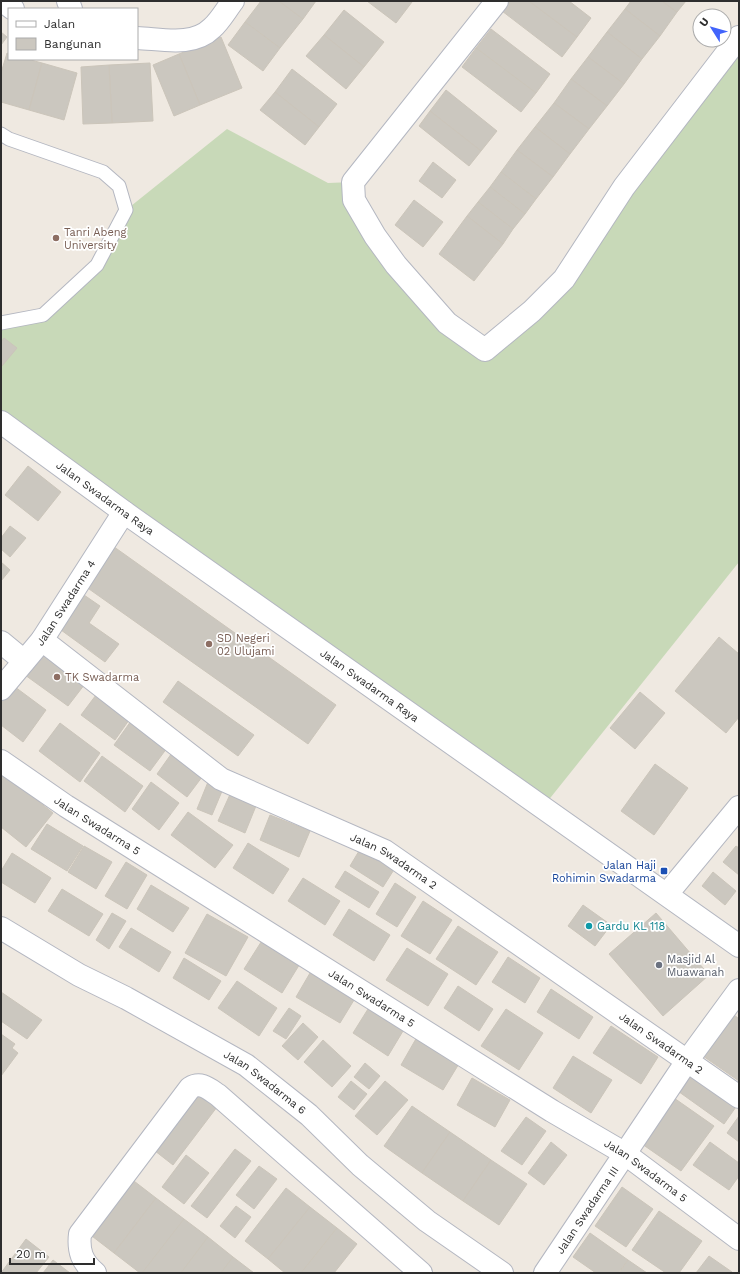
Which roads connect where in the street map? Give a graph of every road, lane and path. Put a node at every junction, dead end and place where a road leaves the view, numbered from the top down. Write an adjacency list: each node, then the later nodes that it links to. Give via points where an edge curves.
1 (3, 1): 4 (street)
2 (233, 1): 6 (street, via 212,29 197,38)
3 (497, 1): 5 (street, via 353,182 354,200 396,265 447,323 485,350 532,311 564,278 624,187)
4 (12, 8)
5 (739, 37)
6 (138, 38)
7 (1, 134): 8 (lane, via 103,172 119,186 126,210 96,265 43,315)
8 (1, 323)
9 (1, 422): 10 (street, Jalan Swadarma Raya)
10 (124, 512): 11 (street, Jalan Swadarma 4); 17 (street, Jalan Swadarma Raya)
11 (42, 640): 13 (street, Jalan Swadarma 4); 21 (street, Jalan Swadarma 2, via 221,779 385,851)
12 (1, 642): 13 (street)
13 (24, 661): 14 (street, Jalan Swadarma 4)
14 (1, 689)
15 (1, 761): 23 (street, Jalan Swadarma 5, via 66,806 552,1111)
16 (739, 807): 17 (street)
17 (667, 894): 19 (street, Jalan Swadarma Raya)
18 (1, 928): 27 (street, Jalan Swadarma 6, via 79,975 246,1064 309,1115 360,1165 427,1221)
19 (739, 946)
20 (739, 990): 21 (street, Jalan Swadarma III)
21 (686, 1061): 22 (street, Jalan Swadarma 2); 23 (street, Jalan Swadarma III)
22 (739, 1097)
23 (624, 1153): 24 (street, Jalan Swadarma 5); 28 (street, Jalan Swadarma III)
24 (739, 1239)
25 (95, 1273): 26 (street, via 80,1254 80,1234 159,1127 196,1084 203,1085 218,1096)
26 (421, 1273)
27 (502, 1273)
28 (545, 1273)

